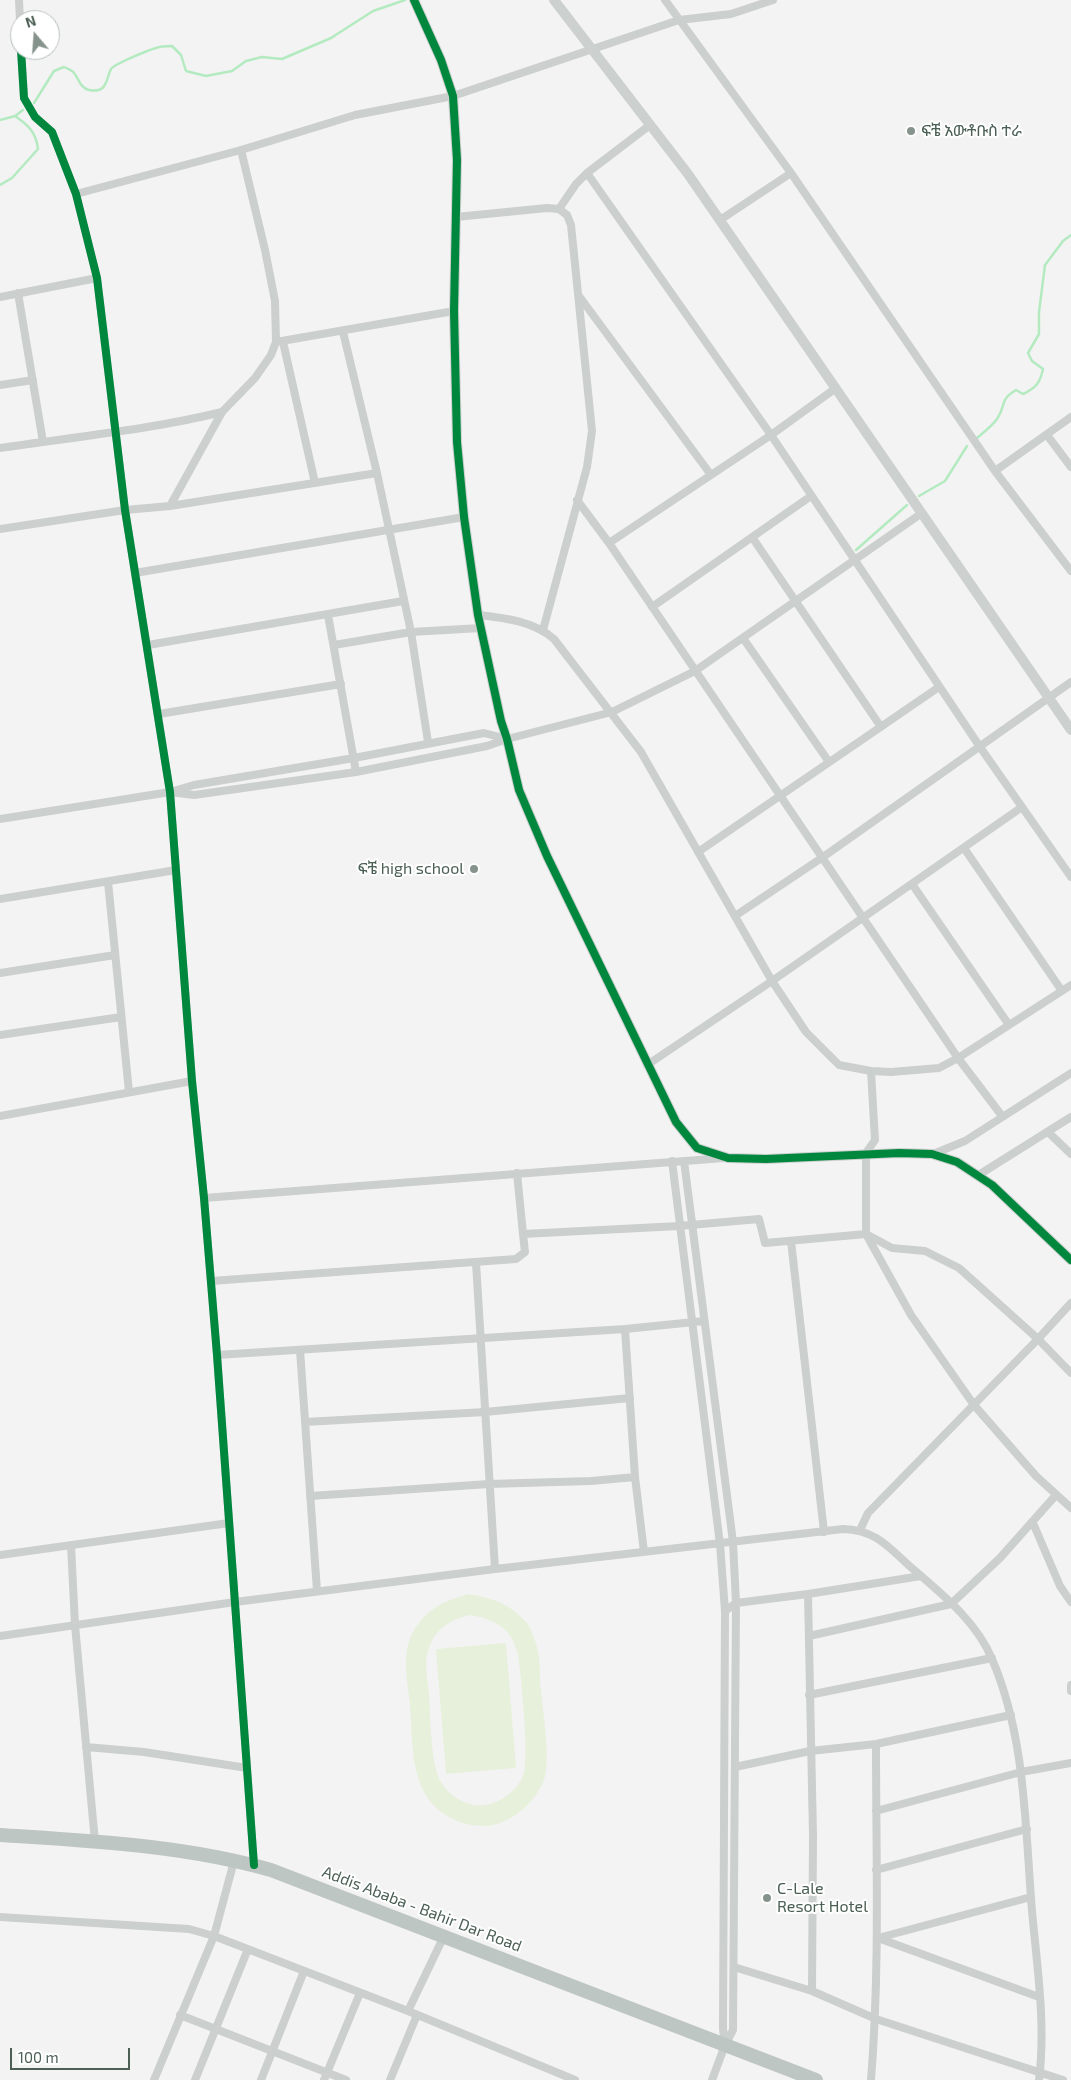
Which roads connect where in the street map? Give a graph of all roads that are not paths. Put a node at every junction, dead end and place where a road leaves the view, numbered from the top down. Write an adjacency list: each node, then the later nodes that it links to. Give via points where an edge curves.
1 (554, 0): 6 (street)
2 (665, 0): 5 (street)
3 (773, 0): 5 (street, via 731,14)
4 (415, 3): 8 (street, via 441,60)
5 (679, 20): 6 (street); 12 (street)
6 (592, 50): 8 (street); 9 (street)
7 (22, 60): 13 (street, via 24,98 35,117 52,132)
8 (453, 96): 10 (street, via 355,115); 15 (street)
9 (650, 124): 11 (street); 16 (street)
10 (241, 150): 13 (street); 23 (street, via 265,250)
11 (587, 173): 14 (street); 30 (street)
12 (791, 173): 16 (street); 35 (street)
13 (76, 194): 17 (street)
14 (559, 209): 15 (street); 19 (street, via 567,215 571,225)
15 (456, 217): 21 (street)
16 (720, 220): 26 (street)
17 (97, 278): 18 (street); 29 (street)
18 (18, 293): 20 (street); 24 (street)
19 (579, 296): 37 (street); 40 (street, via 592,431 587,467)
20 (0, 297)
21 (454, 311): 22 (street); 44 (street, via 457,442)
22 (343, 332): 23 (street); 36 (street)
23 (280, 342): 27 (street, via 255,378); 38 (street)
24 (33, 380): 25 (street); 32 (street)
25 (0, 385)
26 (836, 388): 30 (street); 43 (street)
27 (222, 412): 29 (street); 41 (street)
28 (1071, 418): 31 (street)
29 (115, 431): 32 (street); 42 (street)
30 (771, 435): 37 (street); 39 (street)
31 (1047, 435): 34 (street); 35 (street)
32 (44, 442): 33 (street)
33 (0, 448)
34 (1071, 467)
35 (995, 471): 50 (street)
36 (377, 473): 38 (street); 46 (street)
37 (711, 475): 48 (street)
38 (315, 483): 41 (street)
39 (811, 496): 47 (street); 49 (street)
40 (577, 500): 48 (street); 58 (street)
41 (170, 506): 42 (street)
42 (125, 510): 45 (street); 51 (street)
43 (922, 513): 49 (street); 67 (street)
44 (464, 517): 46 (street); 56 (street)
45 (0, 529)
46 (389, 530): 51 (street); 52 (street)
47 (752, 537): 53 (street); 54 (street)
48 (609, 543): 54 (street)
49 (854, 561): 53 (street); 66 (street)
50 (1071, 572)
51 (135, 573): 62 (street)
52 (403, 601): 55 (street); 59 (street)
53 (796, 602): 60 (street); 70 (street)
54 (652, 607): 63 (street)
55 (328, 615): 61 (street); 62 (street)
56 (478, 615): 57 (street); 58 (street, via 510,618)
57 (481, 628): 59 (street); 72 (street)
58 (543, 630): 68 (street, via 554,639)
59 (411, 632): 61 (street); 73 (street)
60 (743, 638): 63 (street); 76 (street)
61 (334, 644): 65 (street)
62 (148, 645): 69 (street)
63 (695, 671): 68 (street); 79 (street)
64 (1071, 682): 67 (street)
65 (341, 684): 69 (street); 75 (street)
66 (939, 687): 70 (street); 74 (street)
67 (1049, 697): 71 (street); 74 (street)
68 (612, 712): 72 (street); 83 (street, via 641,752)
69 (158, 714): 78 (street)
70 (880, 727): 76 (street)
71 (1071, 730)
72 (507, 739): 73 (street, via 484,732); 77 (street); 101 (street, via 518,790)
73 (428, 742): 75 (street)
74 (980, 747): 80 (street); 84 (street)
75 (354, 758): 77 (street); 78 (street, via 194,785)
76 (829, 762): 79 (street)
77 (356, 772): 78 (street, via 194,795)
78 (170, 792): 81 (street); 85 (street)
79 (779, 795): 83 (street); 84 (street)
80 (1022, 807): 82 (street); 86 (street)
81 (0, 819)
82 (964, 848): 88 (street); 96 (street)
83 (698, 852): 90 (street)
84 (823, 857): 90 (street); 91 (street)
85 (176, 870): 87 (street); 104 (street)
86 (1071, 877)
87 (108, 882): 89 (street); 92 (street)
88 (912, 884): 91 (street); 98 (street)
89 (0, 900)
90 (735, 916): 94 (street)
91 (863, 918): 94 (street); 100 (street)
92 (115, 955): 93 (street); 97 (street)
93 (0, 972)
94 (772, 982): 101 (street); 102 (street, via 806,1032 839,1065)
95 (1071, 985): 96 (street)
96 (1062, 991): 98 (street)
97 (122, 1017): 99 (street); 105 (street)
98 (1009, 1025): 100 (street)
99 (0, 1035)
100 (958, 1058): 102 (street, via 939,1068); 107 (street)
101 (647, 1065): 113 (street, via 676,1122 697,1148)
102 (871, 1072): 110 (street, via 875,1140)
103 (1071, 1073): 107 (street)
104 (192, 1081): 105 (street); 118 (street)
105 (129, 1092): 106 (street)
106 (0, 1116)
107 (1002, 1116): 111 (street, via 965,1141)
108 (1071, 1117): 109 (street)
109 (1048, 1132): 112 (street); 117 (street)
110 (866, 1153): 111 (street); 113 (street); 122 (street)
111 (934, 1154): 117 (street, via 957,1162)
112 (1071, 1154)
113 (728, 1158): 114 (street)
114 (684, 1160): 115 (street); 119 (street)
115 (672, 1161): 116 (street); 120 (street)
116 (517, 1173): 118 (street); 121 (street)
117 (977, 1176): 124 (street, via 992,1185)
118 (204, 1198): 126 (street)
119 (692, 1225): 120 (street); 123 (street, via 759,1219 765,1243); 128 (street)
120 (680, 1226): 121 (street); 129 (street)
121 (522, 1234): 125 (street, via 525,1252 516,1259)
122 (866, 1234): 123 (street); 132 (street, via 892,1248 925,1251 959,1268); 137 (street, via 910,1315)
123 (791, 1241): 148 (street)
124 (1071, 1260)
125 (476, 1263): 126 (street); 131 (street)
126 (211, 1281): 134 (street)
127 (1071, 1303): 132 (street)
128 (704, 1321): 129 (street); 149 (street)
129 (691, 1322): 130 (street); 150 (street)
130 (625, 1329): 131 (street); 136 (street)
131 (482, 1338): 133 (street); 138 (street)
132 (1038, 1339): 135 (street); 137 (street)
133 (300, 1350): 134 (street); 139 (street)
134 (217, 1354): 145 (street)
135 (1071, 1373)
136 (630, 1398): 138 (street); 140 (street)
137 (974, 1406): 142 (street); 147 (street, via 868,1513)
138 (486, 1412): 139 (street); 141 (street)
139 (305, 1422): 143 (street)
140 (635, 1476): 141 (street, via 591,1481); 152 (street)
141 (489, 1484): 143 (street); 154 (street)
142 (1056, 1495): 144 (street); 146 (street)
143 (310, 1496): 156 (street)
144 (1071, 1508)
145 (228, 1523): 151 (street); 158 (street)
146 (1032, 1524): 160 (street, via 1060,1586); 161 (street)
147 (860, 1530): 148 (street); 155 (street, via 876,1537)
148 (824, 1532): 149 (street)
149 (733, 1542): 150 (street); 159 (street)
150 (720, 1544): 152 (street); 162 (street)
151 (71, 1545): 153 (street); 163 (street)
152 (644, 1552): 154 (street)
153 (0, 1555)
154 (495, 1569): 156 (street)
155 (921, 1576): 157 (street); 161 (street)
156 (317, 1591): 158 (street)
157 (808, 1594): 159 (street); 165 (street)
158 (235, 1602): 163 (street); 176 (street)
159 (736, 1602): 162 (street); 175 (street)
160 (1071, 1602)
161 (951, 1604): 165 (street); 166 (street, via 973,1626)
162 (725, 1611): 201 (street, via 722,2029)
163 (75, 1625): 164 (street); 172 (street)
164 (0, 1636)
165 (809, 1636): 169 (street)
166 (992, 1658): 169 (street); 170 (street)
167 (1071, 1685): 168 (street)
168 (1071, 1690)
169 (809, 1694): 173 (street)
170 (1011, 1715): 171 (street); 177 (street)
171 (876, 1744): 173 (street); 178 (street)
172 (86, 1746): 176 (street); 181 (street)
173 (810, 1752): 175 (street); 193 (street)
174 (1071, 1763): 177 (street)
175 (735, 1767): 191 (street)
176 (247, 1768): 183 (street)
177 (1022, 1772): 178 (street); 179 (street)
178 (876, 1811): 184 (street)
179 (1027, 1829): 184 (street); 185 (street)
180 (0, 1832): 181 (highway, Addis Ababa - Bahir Dar Road)
181 (95, 1842): 182 (highway, Addis Ababa - Bahir Dar Road, via 184,1850)
182 (234, 1861): 183 (highway, Addis Ababa - Bahir Dar Road); 187 (street)
183 (254, 1865): 188 (highway, Addis Ababa - Bahir Dar Road)
184 (876, 1870): 189 (street)
185 (1031, 1897): 189 (street); 195 (street)
186 (0, 1916): 187 (street, via 189,1929)
187 (214, 1936): 190 (street); 197 (street)
188 (444, 1936): 196 (street); 201 (highway, Addis Ababa - Bahir Dar Road)
189 (878, 1938): 195 (street); 199 (street)
190 (248, 1949): 192 (street); 200 (street)
191 (734, 1967): 193 (street); 201 (street, via 733,2030)
192 (304, 1971): 194 (street); 202 (street)
193 (812, 1991): 199 (street)
194 (360, 1993): 196 (street); 203 (street)
195 (1039, 1997): 204 (street)
196 (408, 2011): 198 (street)
197 (180, 2015): 200 (street); 205 (street)
198 (417, 2015): 209 (street); 210 (street)
199 (876, 2019): 204 (street); 213 (street)
200 (216, 2029): 202 (street); 206 (street)
201 (725, 2045): 211 (street); 212 (highway, Addis Ababa - Bahir Dar Road)
202 (272, 2051): 203 (street); 207 (street)
203 (326, 2076): 208 (street)
204 (1039, 2076): 214 (street)
205 (154, 2080)
206 (195, 2080)
207 (261, 2080)
208 (346, 2080)
209 (390, 2080)
210 (575, 2080)
211 (712, 2080)
212 (816, 2080)
213 (871, 2080)
214 (1063, 2080)

